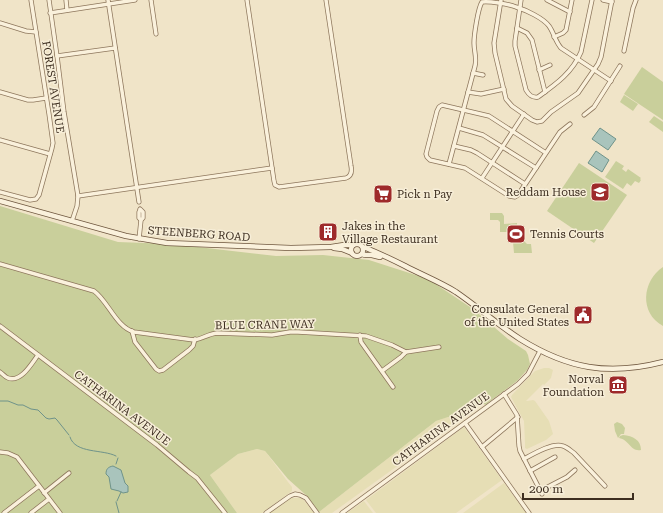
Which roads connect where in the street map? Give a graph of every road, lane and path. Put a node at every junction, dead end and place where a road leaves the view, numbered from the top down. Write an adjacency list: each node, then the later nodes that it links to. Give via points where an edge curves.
1 (31, 0): 23 (street, FOREST AVENUE)
2 (48, 0): 20 (street)
3 (66, 0): 18 (street)
4 (135, 0): 15 (street)
5 (150, 0): 24 (street)
6 (247, 0): 55 (street)
7 (326, 0): 55 (street, via 352,173 346,178 279,187 274,184)
8 (521, 0): 17 (street)
9 (547, 0): 19 (street)
10 (572, 0): 19 (street)
11 (592, 0): 29 (street)
12 (603, 0): 14 (street)
13 (636, 0): 27 (street)
14 (612, 1): 33 (street, via 600,61)
15 (109, 2): 18 (street); 26 (street)
16 (500, 2): 17 (street); 34 (street, via 484,2 480,5); 37 (street, via 494,43)
17 (520, 8): 22 (street); 25 (street, via 544,21)
18 (67, 10): 20 (street)
19 (570, 12): 25 (street, via 566,30)
20 (50, 13): 28 (street)
21 (0, 23): 23 (street)
22 (517, 28): 32 (street, via 530,37); 40 (street, via 515,46 526,90 529,95 535,97)
23 (36, 32): 41 (street, FOREST AVENUE)
24 (156, 34)
25 (554, 37): 29 (street, via 560,48)
26 (115, 48): 28 (street); 59 (street)
27 (624, 51)
28 (58, 56): 61 (street)
29 (578, 60): 33 (street); 40 (street, via 561,80)
30 (550, 65): 32 (street)
31 (620, 66): 36 (street)
32 (539, 70): 40 (street)
33 (594, 70): 36 (street); 43 (street, via 578,93 542,121 535,121)
34 (473, 73): 35 (street); 39 (street)
35 (483, 75)
36 (611, 81): 44 (street, via 594,107)
37 (504, 90): 39 (street, via 481,94); 43 (street, via 509,104)
38 (0, 92): 41 (street, via 28,100)
39 (468, 92): 42 (street)
40 (545, 92)
41 (46, 98): 52 (street, FOREST AVENUE, via 52,143)
42 (464, 110): 46 (street); 47 (street, via 489,116); 54 (street, via 442,105 437,110 426,154 430,160)
43 (524, 114): 47 (street)
44 (584, 115)
45 (570, 124): 51 (street, via 560,132)
46 (459, 128): 49 (street); 50 (street, via 480,133)
47 (513, 131): 50 (street); 51 (street)
48 (0, 140): 52 (street)
49 (454, 146): 53 (street, via 473,151); 54 (street)
50 (502, 147): 53 (street); 56 (street)
51 (546, 153): 56 (street)
52 (50, 154): 60 (street, FOREST AVENUE, via 36,199 30,200)
53 (492, 162): 57 (street); 58 (street)
54 (449, 164): 57 (street, via 465,168)
55 (272, 168): 59 (street)
56 (536, 168): 58 (street)
57 (482, 178): 58 (street, via 515,197)
58 (525, 184)
59 (137, 188): 61 (street); 63 (street)
60 (0, 192)
61 (78, 196): 65 (street)
62 (0, 201): 65 (main road, STEENBERG ROAD)
63 (139, 202)
64 (140, 209): 66 (street, via 138,212 142,219)
65 (72, 222): 66 (main road, STEENBERG ROAD)
66 (139, 239): 68 (main road, STEENBERG ROAD, via 183,244)
67 (353, 245): 68 (main road, STEENBERG ROAD); 69 (main road); 70 (main road)
68 (330, 247): 70 (main road, STEENBERG ROAD)
69 (363, 247): 71 (main road); 73 (main road)
70 (352, 253): 71 (main road, via 357,256)
71 (362, 254): 73 (main road)
72 (0, 264): 75 (street, via 94,291 124,327)
73 (405, 266): 79 (main road, via 455,292 519,339)
74 (0, 326): 81 (street, CATHARINA AVENUE)
75 (132, 331): 77 (street, BLUE CRANE WAY); 77 (street, via 135,342 159,371 192,348)
76 (360, 335): 77 (street, BLUE CRANE WAY, via 298,332 272,335 217,333); 80 (street, BLUE CRANE WAY); 83 (street, via 361,342)
77 (195, 340)
78 (439, 347): 80 (street)
79 (540, 351): 82 (main road, via 565,362 601,369 619,369); 86 (street, CATHARINA AVENUE, via 525,378)
80 (406, 352): 83 (street)
81 (38, 355): 84 (street, via 19,377 8,378); 103 (street, CATHARINA AVENUE, via 197,478)
82 (663, 362)
83 (382, 371): 85 (street)
84 (0, 372)
85 (393, 387)
86 (504, 394): 87 (street); 88 (street, CATHARINA AVENUE)
87 (518, 417): 89 (street); 92 (street, via 519,448)
88 (465, 423): 89 (street); 106 (street, CATHARINA AVENUE)
89 (482, 447): 107 (street)
90 (0, 452): 96 (street, via 17,457)
91 (555, 457): 94 (street)
92 (524, 459): 94 (street); 97 (street, via 553,446 563,446 574,453)
93 (575, 470): 94 (street, via 541,492)
94 (530, 471)
95 (69, 473): 98 (street)
96 (39, 486): 98 (street); 100 (street)
97 (605, 486)
98 (44, 493): 99 (street)
99 (49, 499): 101 (street); 102 (street)
100 (4, 513)
101 (31, 513)
102 (60, 513)
103 (225, 513)
104 (266, 513): 105 (street, via 295,494 306,498)
105 (317, 513)
106 (342, 513)
107 (529, 513)

